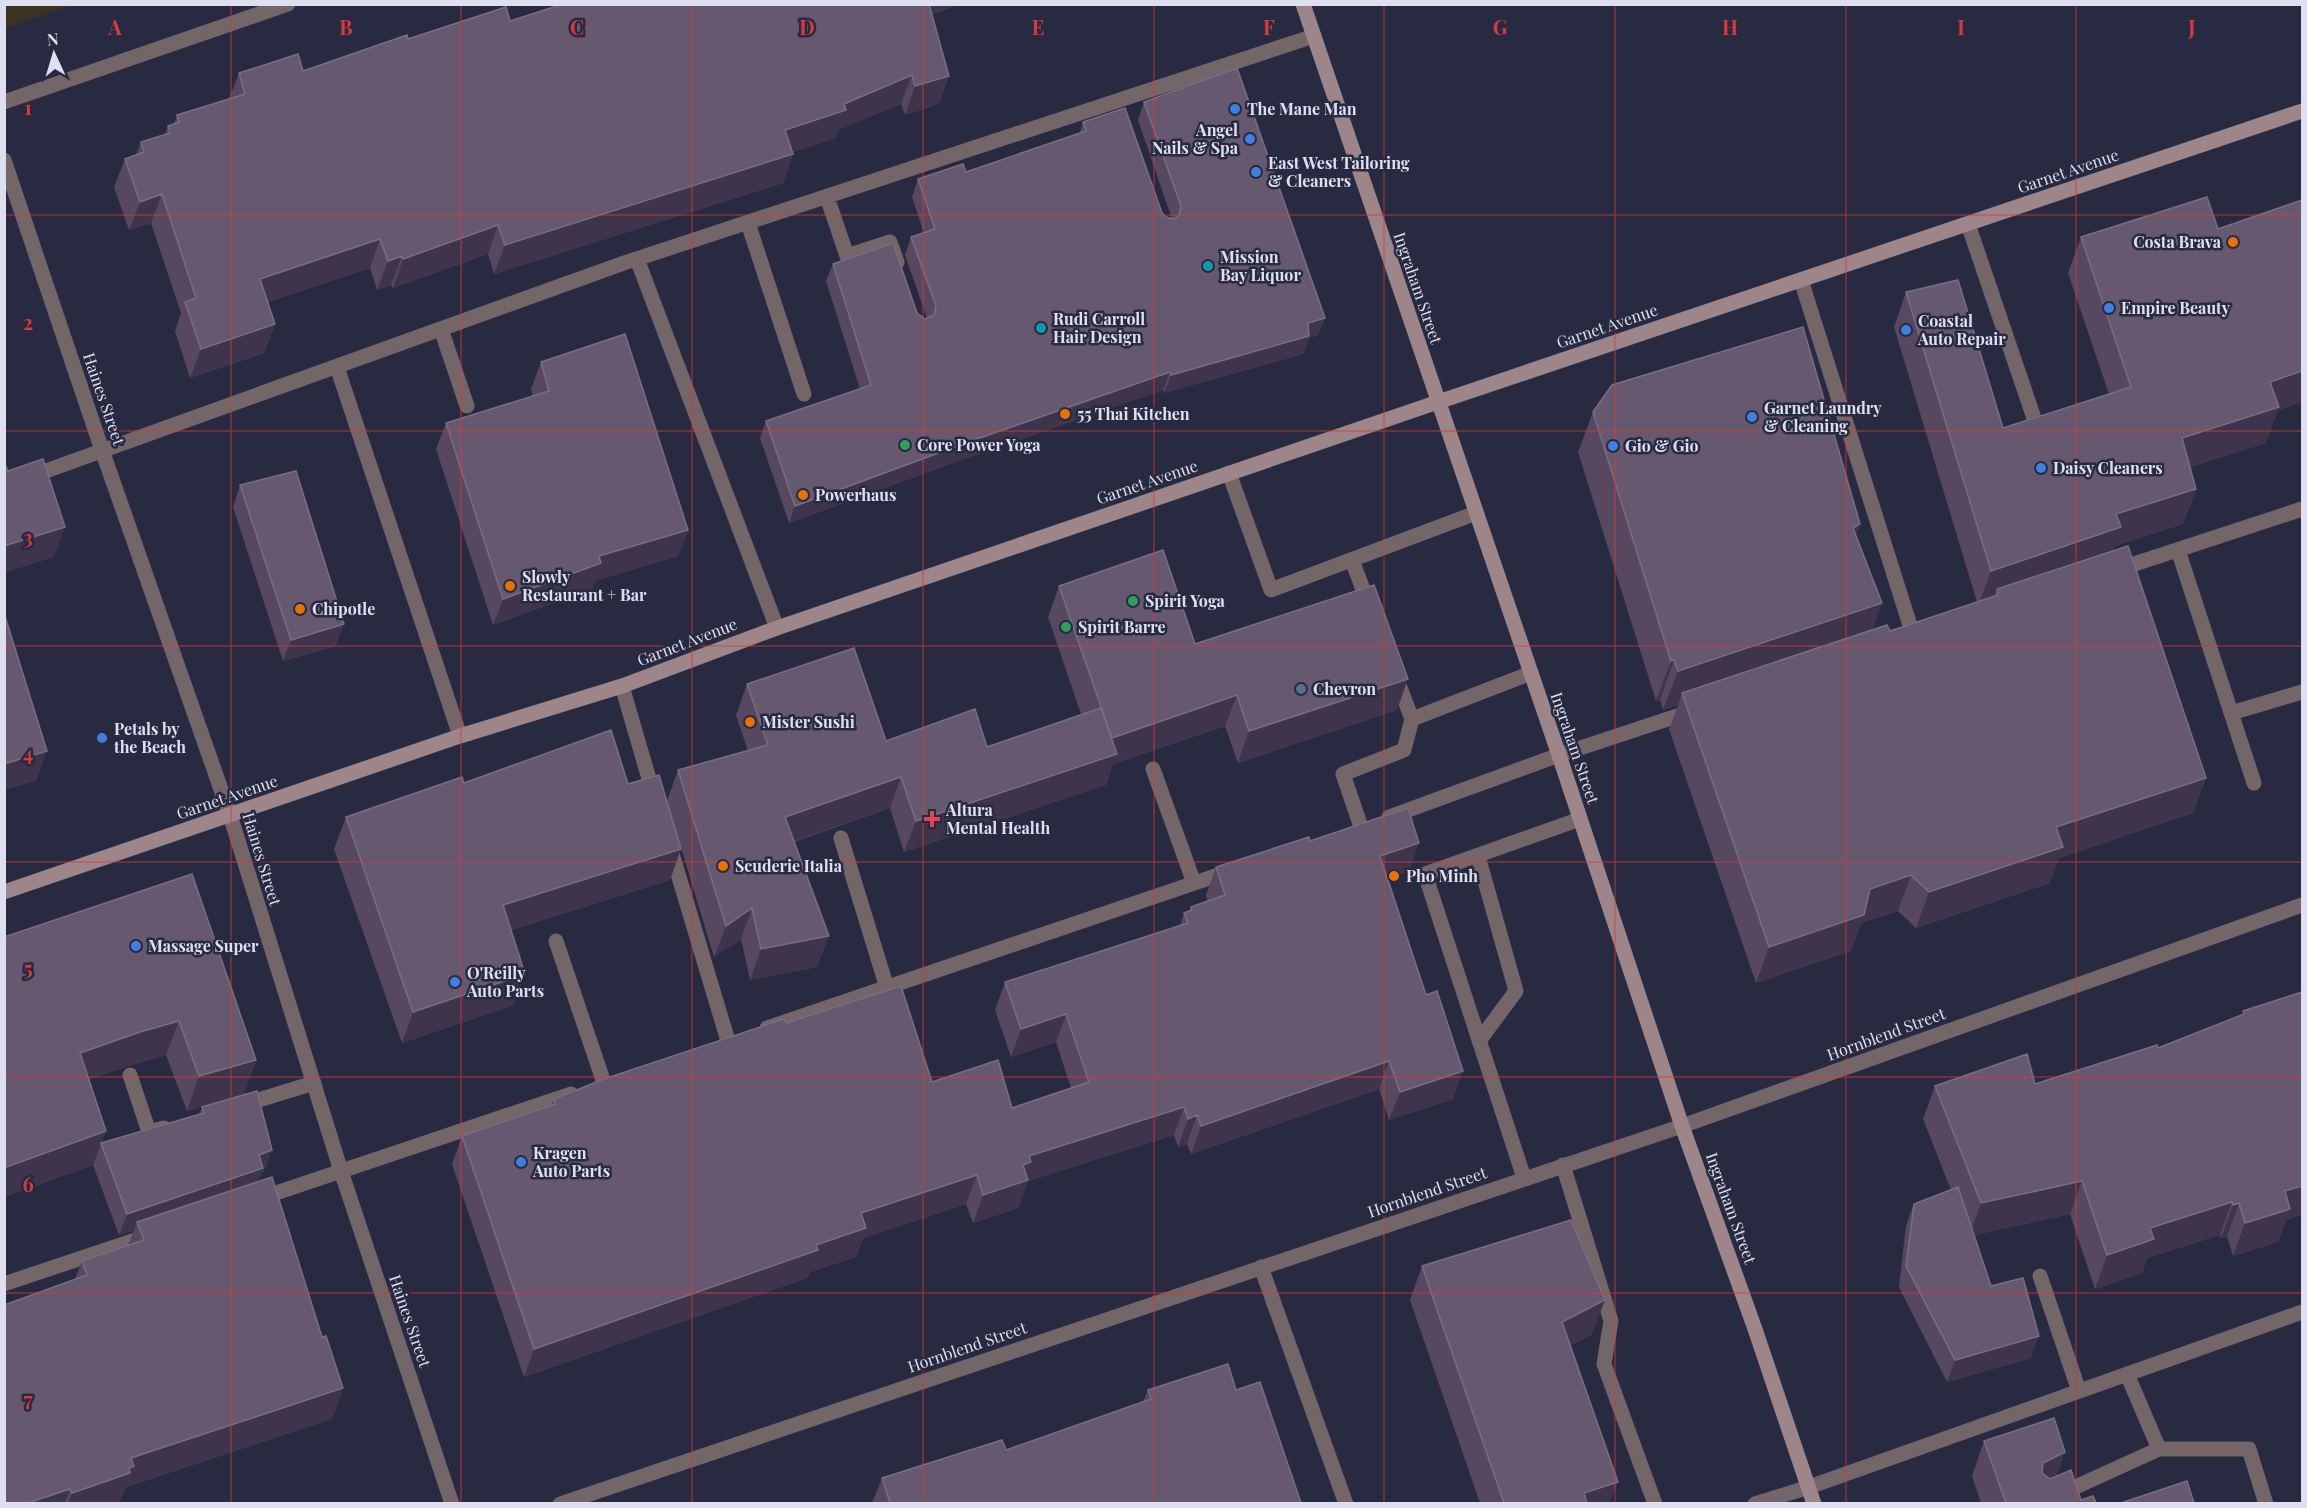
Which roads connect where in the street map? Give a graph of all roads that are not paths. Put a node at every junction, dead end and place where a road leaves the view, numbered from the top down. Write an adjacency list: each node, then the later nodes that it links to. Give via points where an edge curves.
1 (288, 4): 4 (street)
2 (1303, 4): 3 (main road, Ingraham Street)
3 (1314, 36): 7 (street, via 1122,105); 16 (main road, Ingraham Street)
4 (4, 102)
5 (2302, 111): 9 (main road, Garnet Avenue)
6 (4, 160): 19 (street, Haines Street)
7 (827, 196): 8 (street); 11 (street, via 847,256 890,242)
8 (748, 223): 10 (street); 15 (street)
9 (1968, 224): 12 (main road, Garnet Avenue); 18 (street)
10 (637, 259): 13 (street); 28 (street)
11 (901, 274)
12 (1802, 280): 16 (main road, Garnet Avenue); 29 (street)
13 (441, 329): 14 (street); 17 (street)
14 (337, 368): 19 (street); 37 (street)
15 (804, 394)
16 (1438, 402): 20 (main road, Garnet Avenue); 23 (main road, Ingraham Street)
17 (467, 406)
18 (2036, 421)
19 (103, 453): 21 (street); 42 (street, Haines Street)
20 (1229, 473): 25 (street, via 1271,590); 28 (main road, Garnet Avenue)
21 (4, 486)
22 (2302, 510): 24 (street)
23 (1476, 513): 25 (street); 31 (main road, Ingraham Street)
24 (2178, 550): 26 (street); 35 (street)
25 (1352, 560): 27 (street)
26 (2101, 576)
27 (1376, 624)
28 (777, 628): 32 (main road, Garnet Avenue)
29 (1914, 638)
30 (1388, 655): 36 (street)
31 (1531, 673): 36 (street); 38 (main road, Ingraham Street)
32 (622, 686): 37 (main road, Garnet Avenue); 41 (street)
33 (2302, 692): 35 (street)
34 (1703, 707): 38 (street)
35 (2231, 713): 40 (street)
36 (1412, 719): 38 (street, via 1404,750 1343,774 1355,829)
37 (460, 736): 42 (main road, Garnet Avenue)
38 (1559, 755): 43 (main road, Ingraham Street)
39 (1153, 769): 48 (street)
40 (2254, 783)
41 (659, 812)
42 (230, 815): 49 (main road, Garnet Avenue); 55 (street, Haines Street)
43 (1580, 819): 46 (street); 58 (main road, Ingraham Street)
44 (666, 835): 52 (street, via 733,1040)
45 (841, 838): 52 (street)
46 (1478, 856): 53 (street, via 1516,991); 53 (street, via 1425,874)
47 (1250, 864): 48 (street)
48 (1194, 883): 52 (street)
49 (4, 892)
50 (2302, 905): 58 (street, Hornblend Street)
51 (556, 941): 60 (street, via 598,1085)
52 (887, 988)
53 (1479, 1041): 61 (street)
54 (129, 1075): 57 (street, via 149,1132)
55 (314, 1083): 56 (street); 60 (street, Haines Street)
56 (226, 1109)
57 (182, 1123)
58 (1682, 1126): 59 (street, Hornblend Street); 71 (main road, Ingraham Street)
59 (1563, 1166): 61 (street, Hornblend Street); 75 (street, via 1611,1321 1604,1364)
60 (341, 1171): 62 (street); 72 (street, Haines Street)
61 (1524, 1178): 64 (street, Hornblend Street)
62 (240, 1205)
63 (162, 1231): 66 (street)
64 (1261, 1267): 73 (street, Hornblend Street); 74 (street)
65 (2040, 1276): 69 (street)
66 (4, 1284)
67 (2302, 1312): 68 (street)
68 (2127, 1374): 69 (street); 70 (street)
69 (2079, 1391): 71 (street)
70 (2159, 1449): 78 (street); 79 (street, via 2249,1449)
71 (1809, 1487): 76 (street); 77 (main road, Ingraham Street)
72 (452, 1503)
73 (560, 1503)
74 (1346, 1503)
75 (1655, 1503)
76 (1755, 1503)
77 (1814, 1503)
78 (2038, 1503)
79 (2266, 1503)

